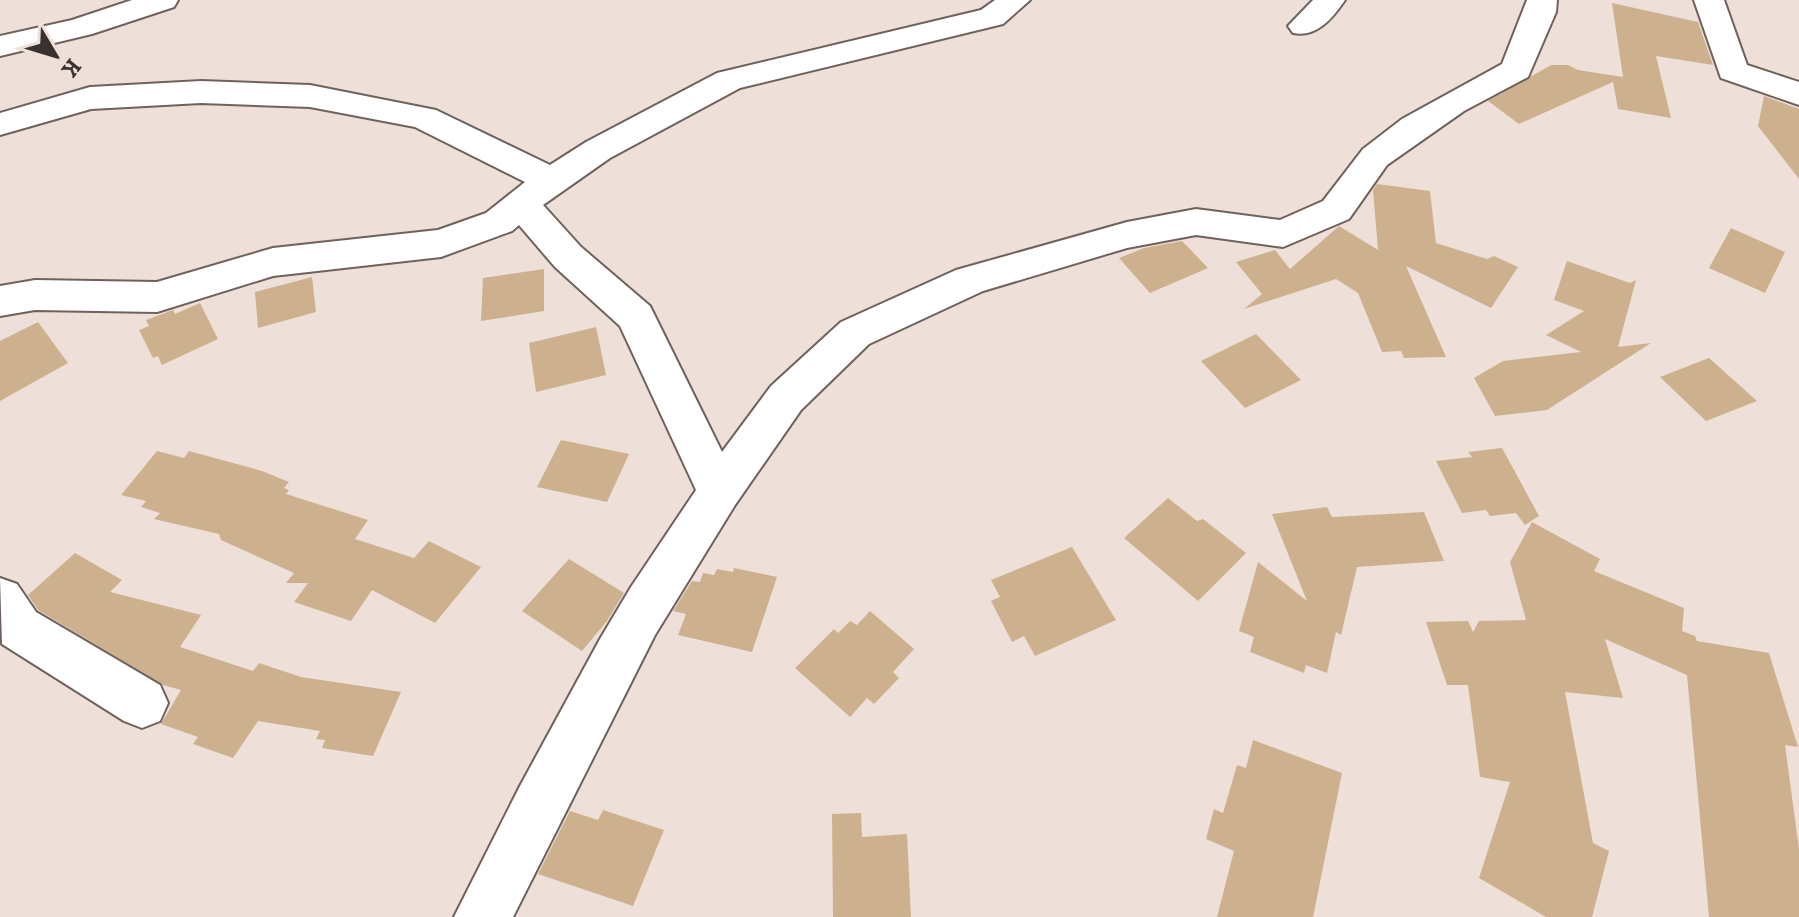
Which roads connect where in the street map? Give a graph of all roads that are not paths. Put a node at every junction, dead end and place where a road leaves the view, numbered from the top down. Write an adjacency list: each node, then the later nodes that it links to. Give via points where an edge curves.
1 (163, 0): 7 (street)
2 (1015, 0): 10 (street, via 992,17 729,80 598,150)
3 (1330, 0): 6 (street)
4 (1542, 0): 12 (street, via 1516,70 1414,127 1375,157 1336,210 1283,234 1182,224 970,280 855,333 786,398)
5 (1709, 0): 8 (street, via 1733,71)
6 (1304, 26)
7 (0, 46)
8 (1799, 94)
9 (0, 124): 10 (street, via 90,98 201,92 310,96 424,118)
10 (536, 192): 11 (street, via 499,222 441,243 273,262 157,297 35,295); 12 (street, via 568,257 636,317)
11 (0, 301)
12 (719, 491): 15 (street, via 640,616)
13 (0, 600): 14 (street, via 19,628)
14 (142, 703)
15 (483, 917)

